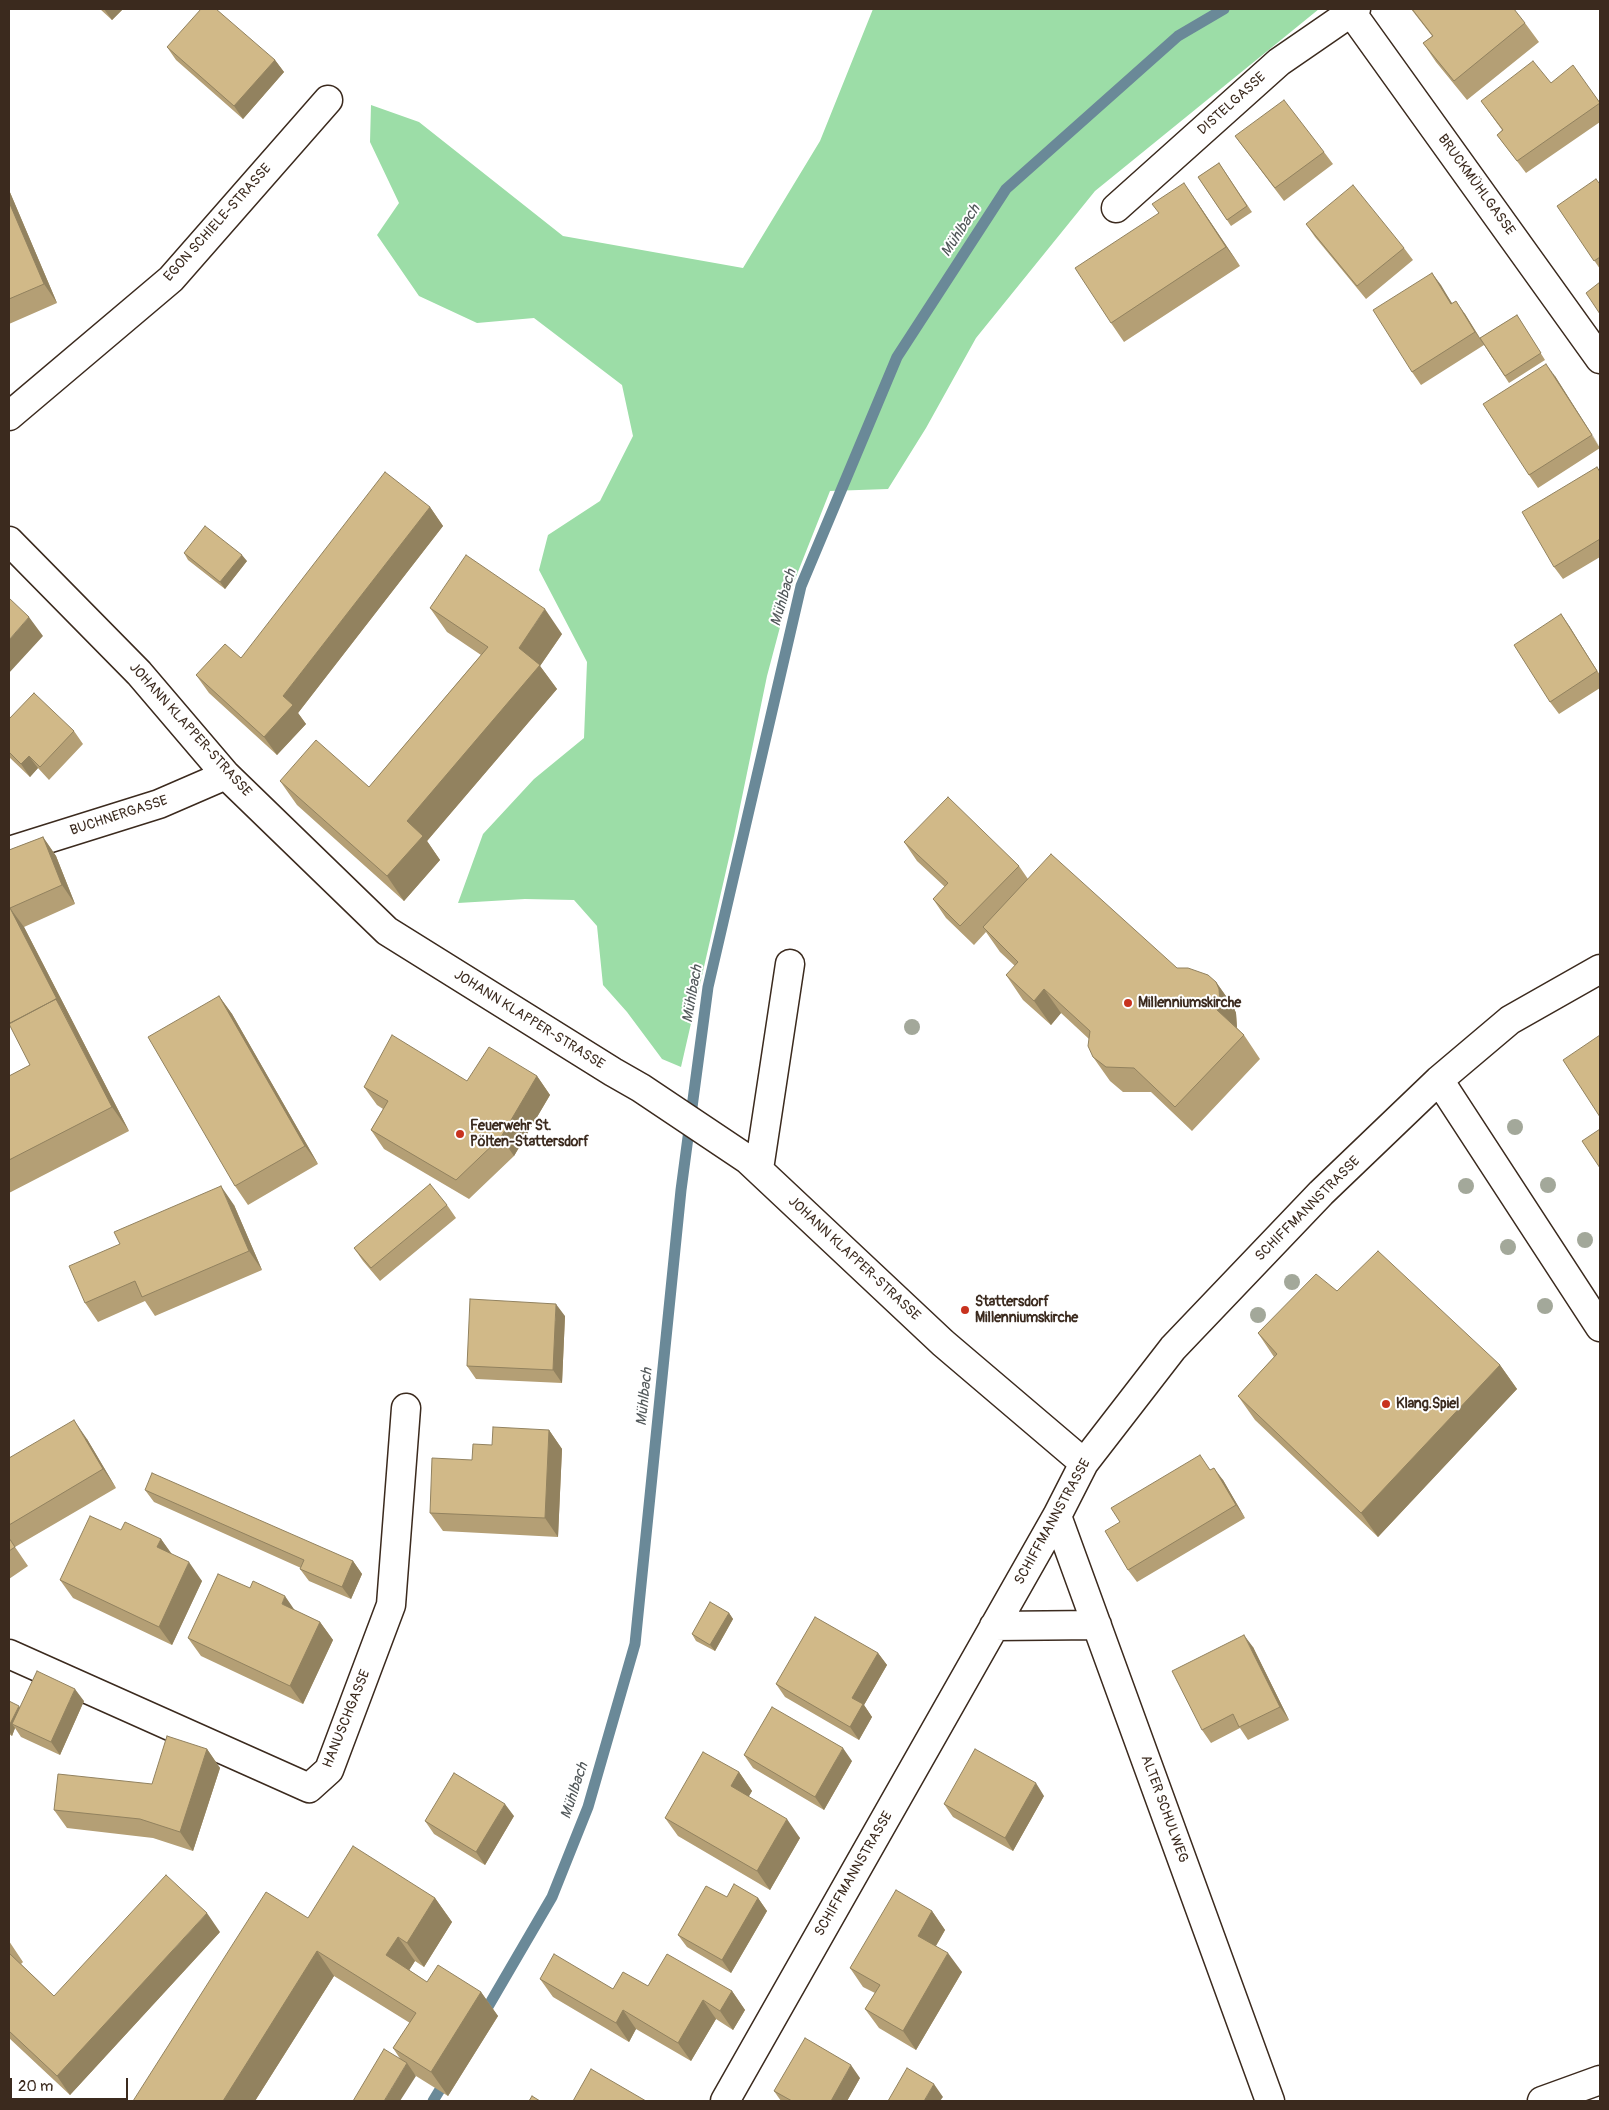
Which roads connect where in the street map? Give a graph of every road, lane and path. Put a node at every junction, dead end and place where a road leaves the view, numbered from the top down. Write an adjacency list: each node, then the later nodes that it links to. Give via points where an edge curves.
1 (1353, 10): 3 (street, DISTELGASSE, via 1279,62); 4 (street, BRUCKMÜHLGASSE)
2 (328, 100): 5 (street, EGON SCHIELE-STRASSE, via 170,279)
3 (1116, 208)
4 (1600, 359)
5 (9, 416)
6 (9, 541): 7 (street, JOHANN KLAPPER-STRASSE, via 139,673)
7 (226, 775): 8 (street, BUCHNERGASSE, via 159,804); 12 (street, JOHANN KLAPPER-STRASSE, via 387,931 641,1088)
8 (9, 851)
9 (790, 964): 12 (street)
10 (1600, 969): 11 (street, SCHIFFMANNSTRASSE, via 1510,1020)
11 (1439, 1080): 13 (street); 15 (street, SCHIFFMANNSTRASSE, via 1321,1193 1173,1348)
12 (753, 1164): 15 (street, JOHANN KLAPPER-STRASSE, via 943,1343)
13 (1600, 1327)
14 (406, 1408): 19 (street, HANUSCHGASSE, via 391,1605 330,1770 308,1788)
15 (1084, 1463): 16 (street, SCHIFFMANNSTRASSE)
16 (1057, 1516): 17 (street, ALTER SCHULWEG); 18 (street, SCHIFFMANNSTRASSE)
17 (1097, 1625): 18 (street); 22 (street, ALTER SCHULWEG)
18 (994, 1626): 21 (street, SCHIFFMANNSTRASSE)
19 (9, 1654)
20 (1600, 2080): 23 (street)
21 (725, 2101)
22 (1270, 2101)
23 (1542, 2101)

